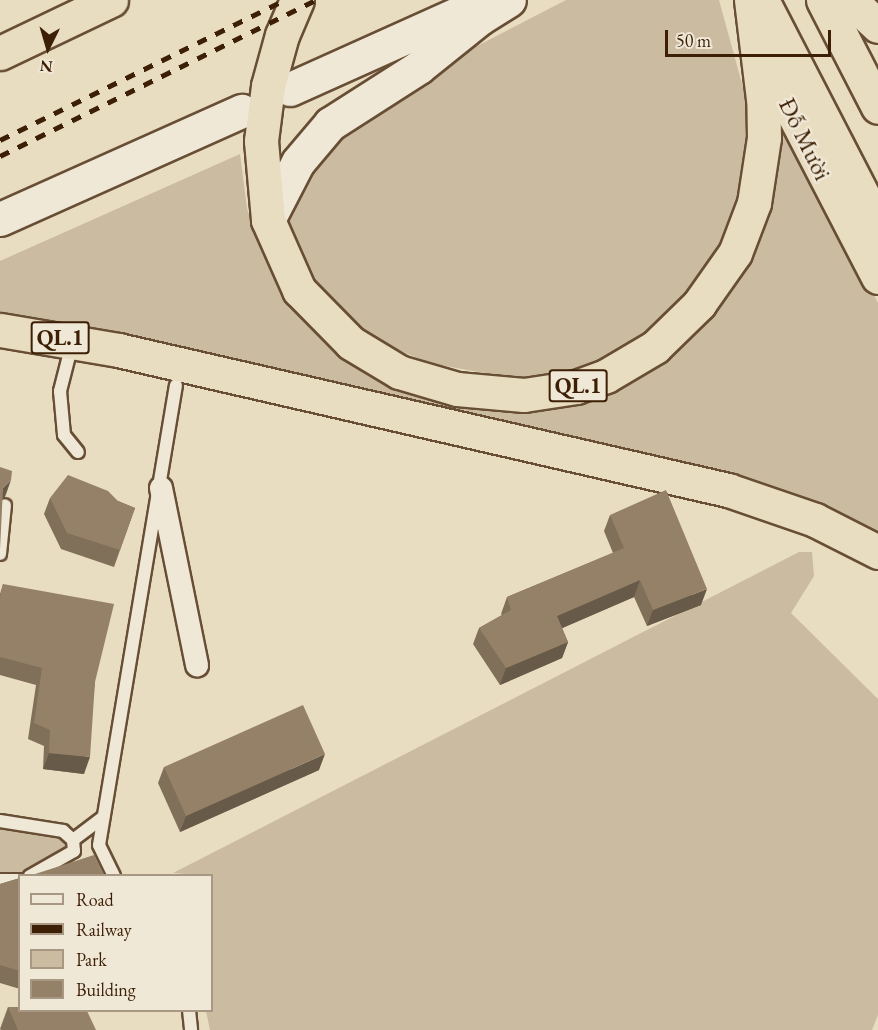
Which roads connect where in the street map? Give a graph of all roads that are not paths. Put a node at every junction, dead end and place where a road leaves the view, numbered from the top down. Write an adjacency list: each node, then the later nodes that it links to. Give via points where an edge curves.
1 (111, 0): 12 (highway)
2 (297, 0): 17 (highway, QL.1, via 282,35 261,141)
3 (487, 0): 13 (main road)
4 (509, 0): 17 (main road, via 419,67 330,124 298,162)
5 (734, 0): 11 (highway, Đỗ Mười / QL.1)
6 (751, 0): 11 (highway, QL.1)
7 (762, 0): 18 (highway, Đỗ Mười)
8 (823, 0): 14 (highway)
9 (850, 0): 10 (highway)
10 (878, 26)
11 (756, 43): 17 (highway, QL.1, via 764,138 756,194 746,229 718,281 655,347 606,376 576,387 524,395 457,389 399,372 351,342 299,290 281,257); 19 (highway, Đỗ Mười / QL.1)
12 (0, 53)
13 (290, 89)
14 (878, 106)
15 (242, 111): 16 (main road)
16 (0, 219)
17 (268, 220)
18 (878, 225)
19 (878, 278)
20 (0, 330): 21 (highway, QL.1)
21 (73, 340): 22 (highway, QL.1); 24 (lane, via 60,391 64,435)
22 (118, 350): 23 (highway, QL.1, via 153,380); 27 (highway, QL.1, via 728,490 815,520)
23 (176, 385): 25 (lane); 29 (highway, QL.1, via 305,410 729,507 809,532)
24 (78, 452)
25 (161, 488): 30 (street); 31 (lane)
26 (5, 505): 28 (lane)
27 (878, 552)
28 (0, 554)
29 (878, 568)
30 (197, 665)
31 (103, 817): 33 (lane); 35 (lane, via 99,845)
32 (0, 821): 33 (lane, via 63,831)
33 (73, 840): 34 (lane, via 74,852)
34 (34, 874)
35 (113, 874)
36 (0, 880): 37 (lane)
37 (18, 880)
38 (189, 1012): 39 (lane)
39 (191, 1030)

